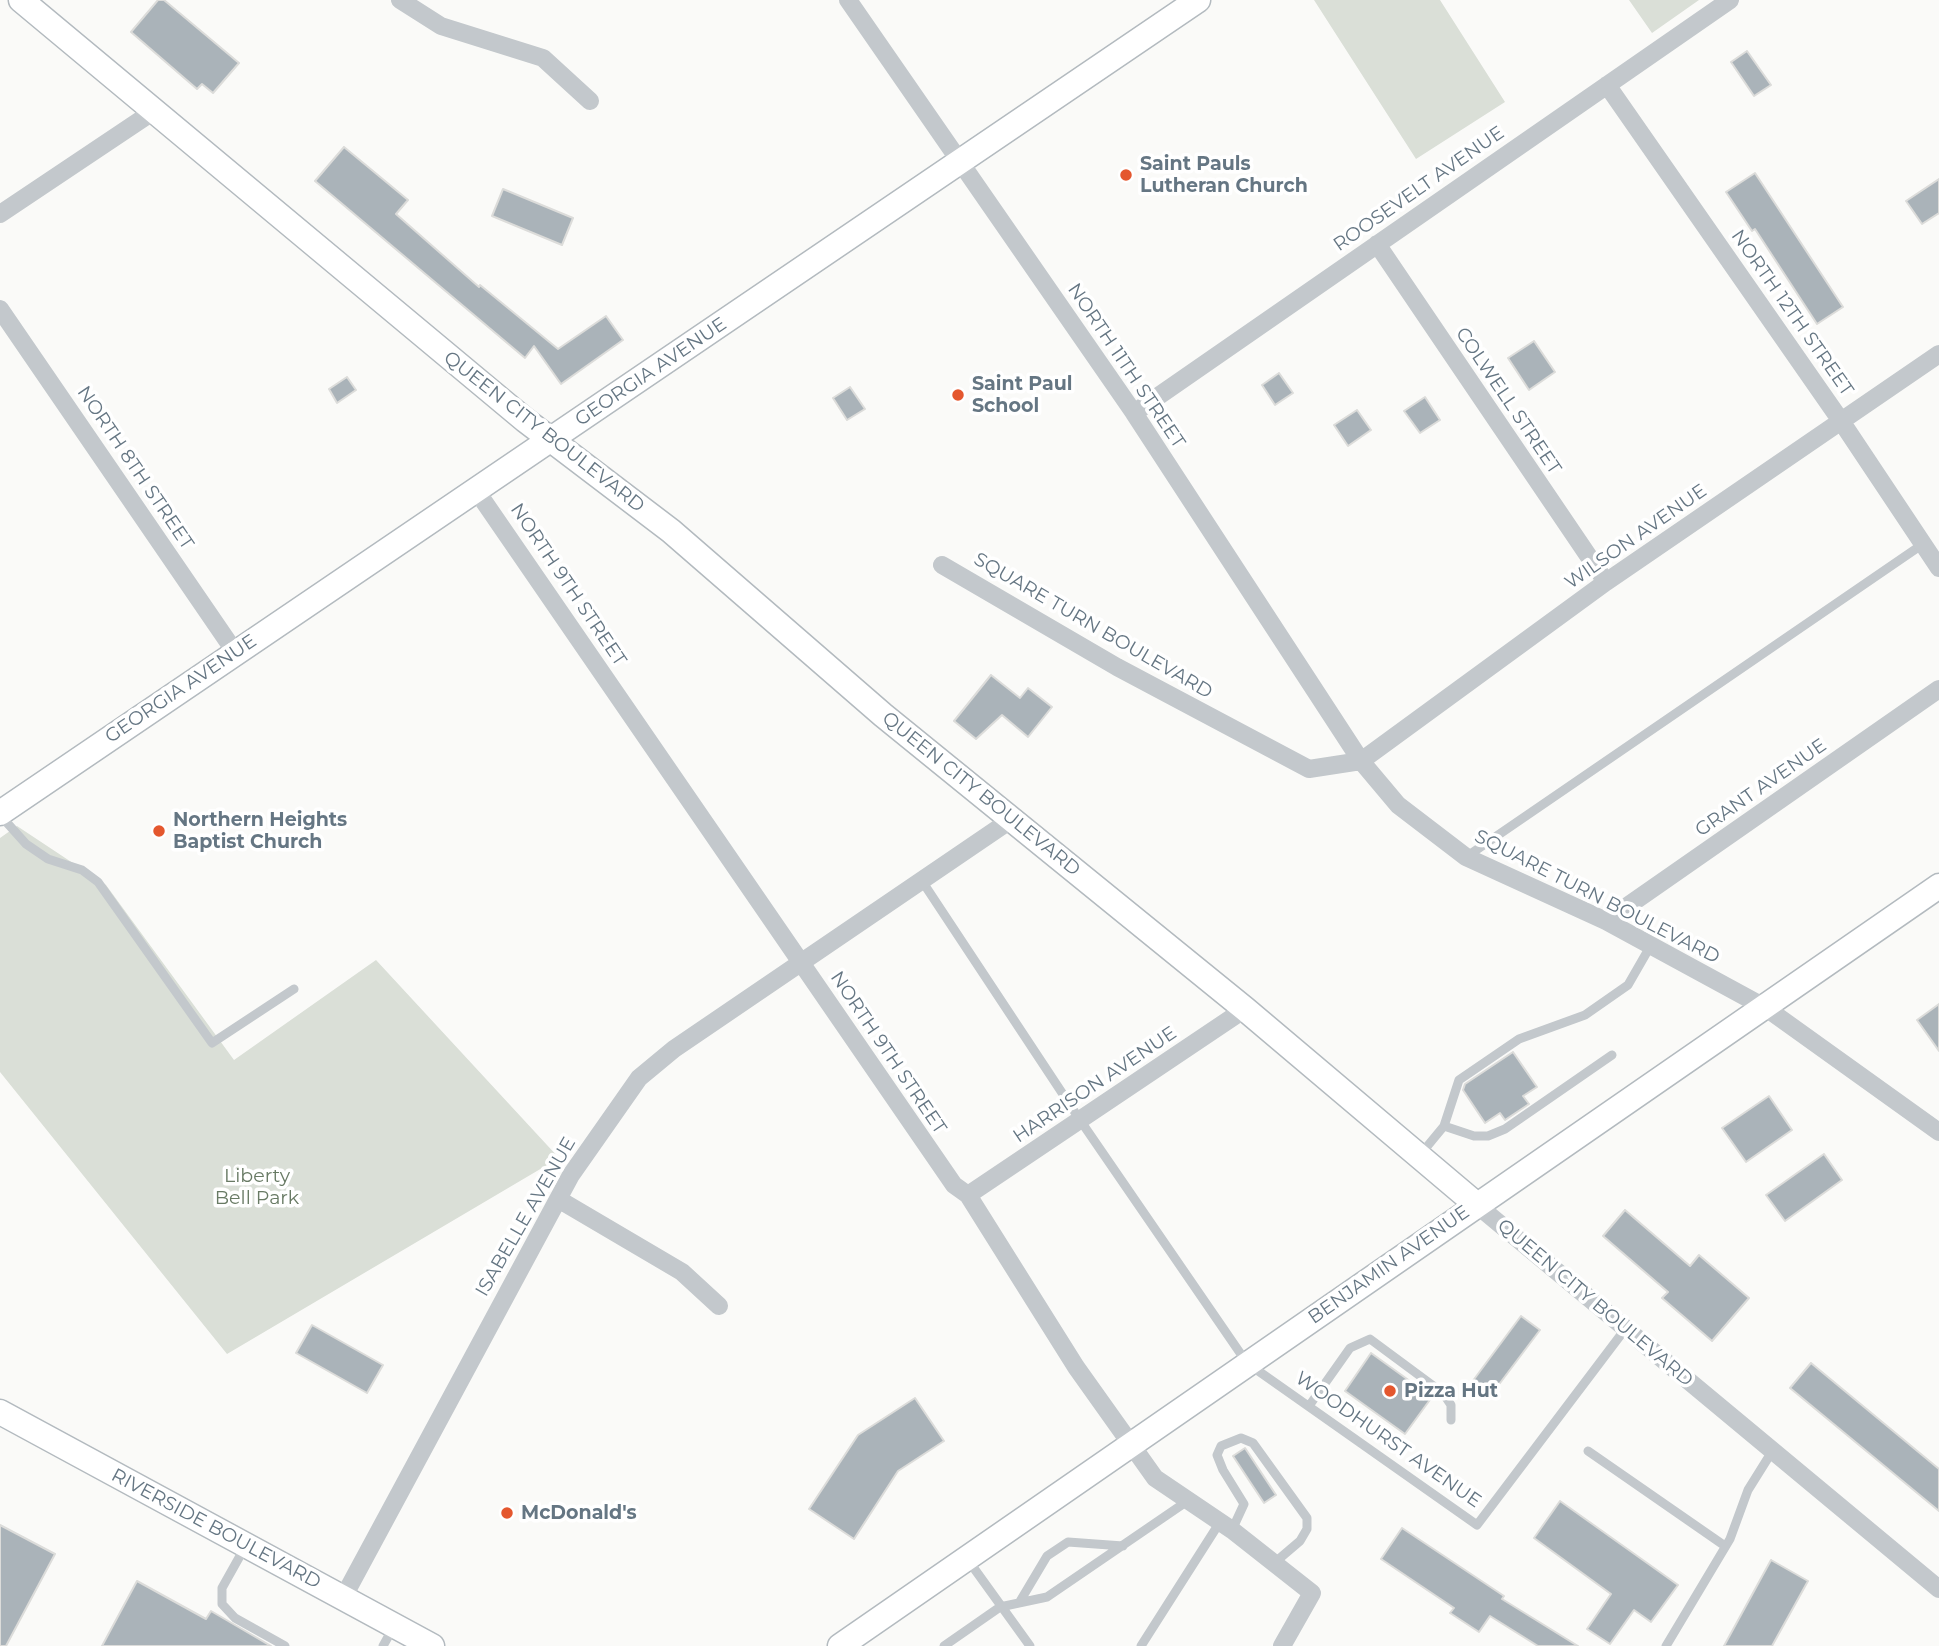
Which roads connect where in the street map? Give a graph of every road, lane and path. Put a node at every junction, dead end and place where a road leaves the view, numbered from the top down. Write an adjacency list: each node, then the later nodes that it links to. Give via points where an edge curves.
1 (21, 0): 8 (street, QUEEN CITY BOULEVARD)
2 (400, 0): 7 (street, via 441,26 543,58)
3 (848, 0): 9 (street, NORTH 11TH STREET)
4 (1198, 0): 9 (street, GEORGIA AVENUE)
5 (1730, 0): 6 (street, ROOSEVELT AVENUE)
6 (1607, 85): 11 (street, ROOSEVELT AVENUE); 15 (street, NORTH 12TH STREET)
7 (590, 101)
8 (154, 111): 10 (street); 16 (street, QUEEN CITY BOULEVARD)
9 (961, 164): 14 (street, NORTH 11TH STREET); 16 (street, GEORGIA AVENUE)
10 (0, 214)
11 (1377, 244): 14 (street, ROOSEVELT AVENUE); 21 (street, COLWELL STREET)
12 (0, 309): 22 (street, NORTH 8TH STREET)
13 (1939, 354): 15 (street, WILSON AVENUE)
14 (1134, 413): 24 (street, NORTH 11TH STREET)
15 (1842, 421): 18 (street, NORTH 12TH STREET); 21 (street, WILSON AVENUE)
16 (551, 440): 17 (street, GEORGIA AVENUE); 26 (street, QUEEN CITY BOULEVARD, via 671,531 883,715)
17 (476, 490): 22 (street, GEORGIA AVENUE); 32 (street, NORTH 9TH STREET)
18 (1923, 544): 20 (street, NORTH 12TH STREET); 27 (lane)
19 (942, 565): 24 (street, SQUARE TURN BOULEVARD, via 1117,667 1308,769)
20 (1939, 568)
21 (1606, 582): 24 (street, WILSON AVENUE)
22 (235, 652): 25 (street, GEORGIA AVENUE)
23 (1939, 689): 30 (street, GRANT AVENUE)
24 (1361, 761): 27 (street, SQUARE TURN BOULEVARD, via 1398,805)
25 (0, 814): 33 (lane, via 26,844 98,882 212,1043)
26 (1013, 819): 28 (street, ISABELLE AVENUE); 35 (street, QUEEN CITY BOULEVARD)
27 (1466, 857): 30 (street, SQUARE TURN BOULEVARD)
28 (922, 881): 32 (street, ISABELLE AVENUE); 37 (lane)
29 (1934, 893): 34 (street, BENJAMIN AVENUE)
30 (1606, 921): 31 (street, SQUARE TURN BOULEVARD)
31 (1651, 945): 34 (street, SQUARE TURN BOULEVARD); 38 (lane, via 1628,985 1585,1015 1519,1039 1459,1080)
32 (801, 963): 41 (street, NORTH 9TH STREET, via 954,1185); 42 (street, ISABELLE AVENUE, via 639,1077)
33 (294, 989)
34 (1766, 1008): 39 (street, SQUARE TURN BOULEVARD); 43 (street, BENJAMIN AVENUE)
35 (1245, 1009): 37 (street, HARRISON AVENUE); 40 (street, QUEEN CITY BOULEVARD)
36 (1612, 1055): 38 (lane, via 1505,1129 1474,1136)
37 (1080, 1120): 41 (street, HARRISON AVENUE); 46 (lane)
38 (1444, 1126): 40 (lane)
39 (1939, 1132)
40 (1420, 1154): 43 (street, QUEEN CITY BOULEVARD)
41 (968, 1195): 50 (street, NORTH 9TH STREET, via 1076,1367)
42 (558, 1199): 44 (street, via 682,1272); 61 (street, ISABELLE AVENUE)
43 (1477, 1205): 45 (street, QUEEN CITY BOULEVARD); 46 (street, BENJAMIN AVENUE)
44 (719, 1306)
45 (1626, 1328): 47 (lane, WOODHURST AVENUE, via 1477,1525); 51 (street, QUEEN CITY BOULEVARD)
46 (1247, 1363): 47 (lane, WOODHURST AVENUE); 50 (street, BENJAMIN AVENUE)
47 (1309, 1406): 49 (lane, via 1350,1348 1370,1339 1443,1392 1451,1405)
48 (0, 1412): 55 (street, RIVERSIDE BOULEVARD)
49 (1451, 1420)
50 (1132, 1446): 53 (street, NORTH 9TH STREET, via 1155,1478); 58 (street, BENJAMIN AVENUE)
51 (1773, 1450): 57 (lane, via 1748,1490); 60 (street, QUEEN CITY BOULEVARD)
52 (1588, 1451): 57 (lane)
53 (1186, 1502): 54 (street, NORTH 9TH STREET); 56 (lane)
54 (1226, 1526): 59 (street, NORTH 9TH STREET); 59 (lane, via 1244,1504 1217,1455 1222,1446 1241,1437 1253,1443 1307,1518 1300,1541); 70 (lane)
55 (246, 1545): 61 (street, RIVERSIDE BOULEVARD); 65 (lane, via 222,1588 222,1604 235,1618)
56 (1122, 1546): 62 (lane, via 1047,1597); 62 (lane, via 1068,1542 1047,1556)
57 (1726, 1546): 72 (lane)
58 (967, 1558): 63 (lane); 67 (street, BENJAMIN AVENUE)
59 (1273, 1564): 71 (street, NORTH 9TH STREET, via 1312,1593)
60 (1939, 1589)
61 (343, 1598): 64 (street, RIVERSIDE BOULEVARD)
62 (1019, 1603): 63 (lane)
63 (1000, 1607): 68 (lane); 69 (lane)
64 (388, 1636): 66 (street, RIVERSIDE BOULEVARD)
65 (285, 1646)
66 (432, 1646)
67 (840, 1646)
68 (944, 1646)
69 (1030, 1646)
70 (1141, 1646)
71 (1283, 1646)
72 (1666, 1646)

